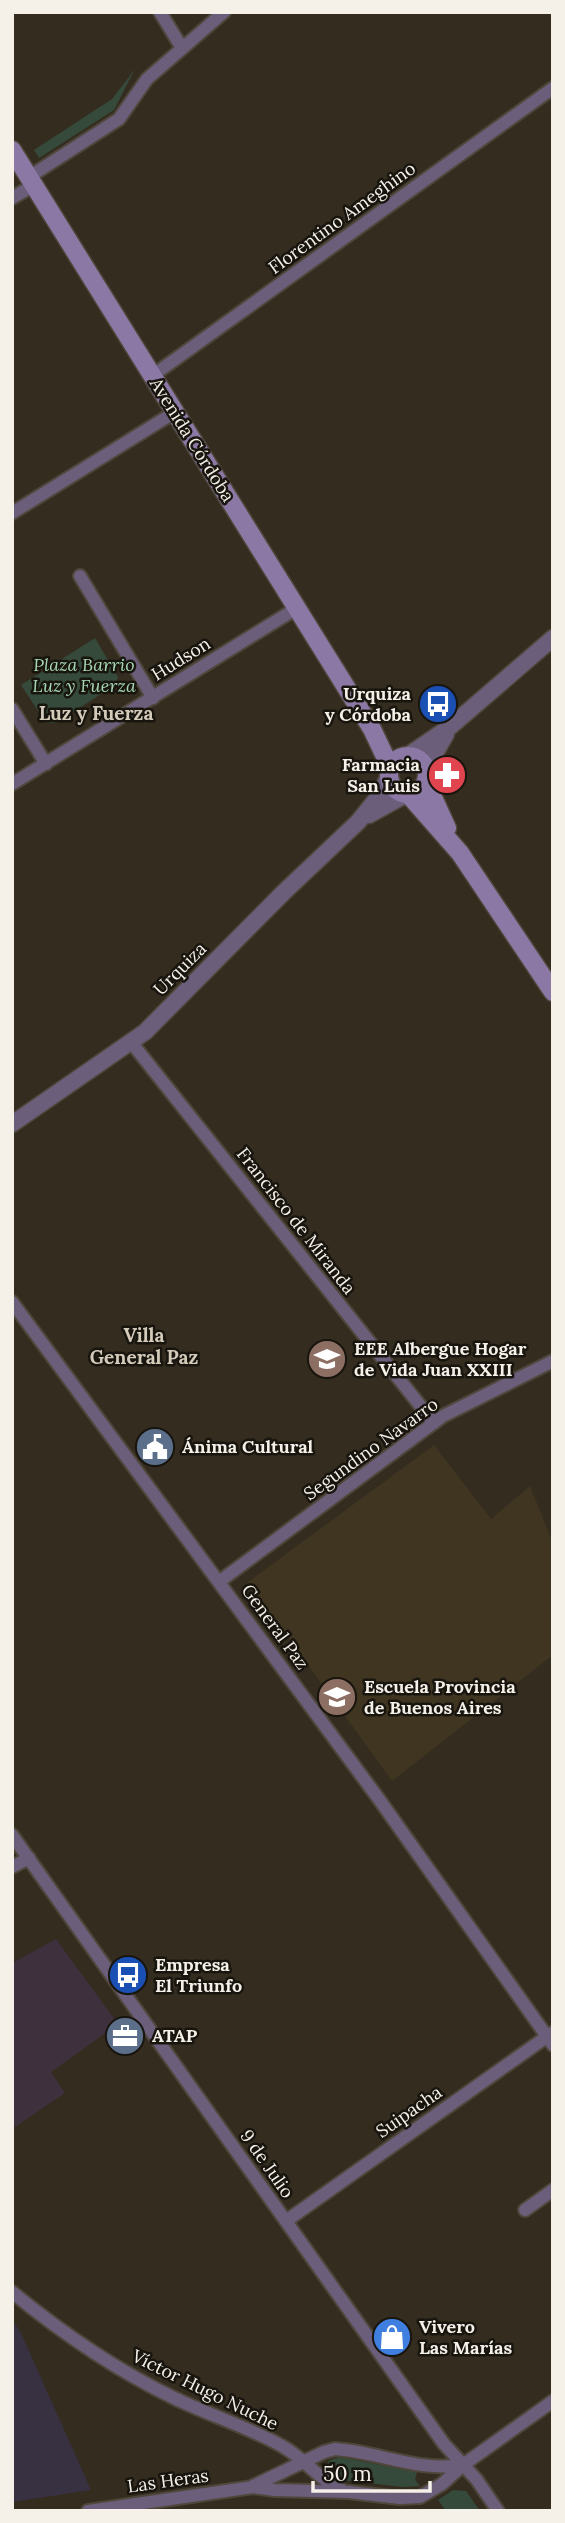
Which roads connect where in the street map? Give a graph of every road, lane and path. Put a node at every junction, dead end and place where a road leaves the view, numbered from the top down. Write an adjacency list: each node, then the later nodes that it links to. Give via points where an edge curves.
1 (160, 12): 3 (street)
2 (224, 12): 3 (street)
3 (182, 48): 6 (street, via 147,79 119,119)
4 (553, 88): 8 (street, Florentino Ameghino)
5 (12, 150): 6 (main road, Avenida Córdoba)
6 (31, 181): 7 (street); 8 (main road, Avenida Córdoba)
7 (12, 198)
8 (152, 376): 9 (main road, Avenida Córdoba)
9 (175, 412): 10 (street); 12 (main road, Avenida Córdoba)
10 (12, 513)
11 (80, 576): 14 (street)
12 (297, 608): 14 (street, Hudson); 18 (main road, Avenida Córdoba)
13 (553, 638): 16 (street, Urquiza)
14 (153, 698): 17 (street, Hudson)
15 (12, 709): 17 (street)
16 (452, 726): 18 (street, Urquiza); 19 (street, Urquiza)
17 (46, 764): 20 (street, Hudson)
18 (397, 764): 19 (main road, via 421,761); 21 (main road, via 392,788); 22 (street, Urquiza)
19 (426, 775): 21 (main road, via 419,791); 23 (main road)
20 (12, 785)
21 (407, 795): 22 (street, Urquiza); 23 (main road)
22 (359, 822): 25 (street, Urquiza)
23 (460, 853): 24 (main road)
24 (553, 992)
25 (131, 1042): 26 (street, Urquiza); 29 (street, Francisco de Miranda)
26 (12, 1124)
27 (12, 1302): 30 (street, General Paz)
28 (553, 1361): 29 (street, Segundino Navarro)
29 (434, 1423): 30 (street, Segundino Navarro)
30 (220, 1581): 34 (street, General Paz)
31 (12, 1835): 32 (street, 9 de Julio)
32 (29, 1858): 33 (street); 37 (street, 9 de Julio)
33 (12, 1867)
34 (551, 2038): 37 (street, Suipacha)
35 (553, 2190): 36 (street)
36 (524, 2210)
37 (286, 2221): 41 (street, 9 de Julio)
38 (12, 2292): 40 (street, Víctor Hugo Nuche, via 84,2346 141,2381 282,2446)
39 (553, 2401): 41 (street, Las Heras)
40 (304, 2462): 41 (street, Las Heras, via 335,2449 432,2468); 42 (street, Las Heras); 43 (street, Víctor Hugo Nuche)
41 (463, 2465): 43 (street, Las Heras, via 420,2497); 46 (street, 9 de Julio)
42 (253, 2487): 43 (street, Las Heras); 44 (street, Las Heras)
43 (349, 2492)
44 (171, 2505): 45 (street, Las Heras)
45 (88, 2511)
46 (498, 2511)

